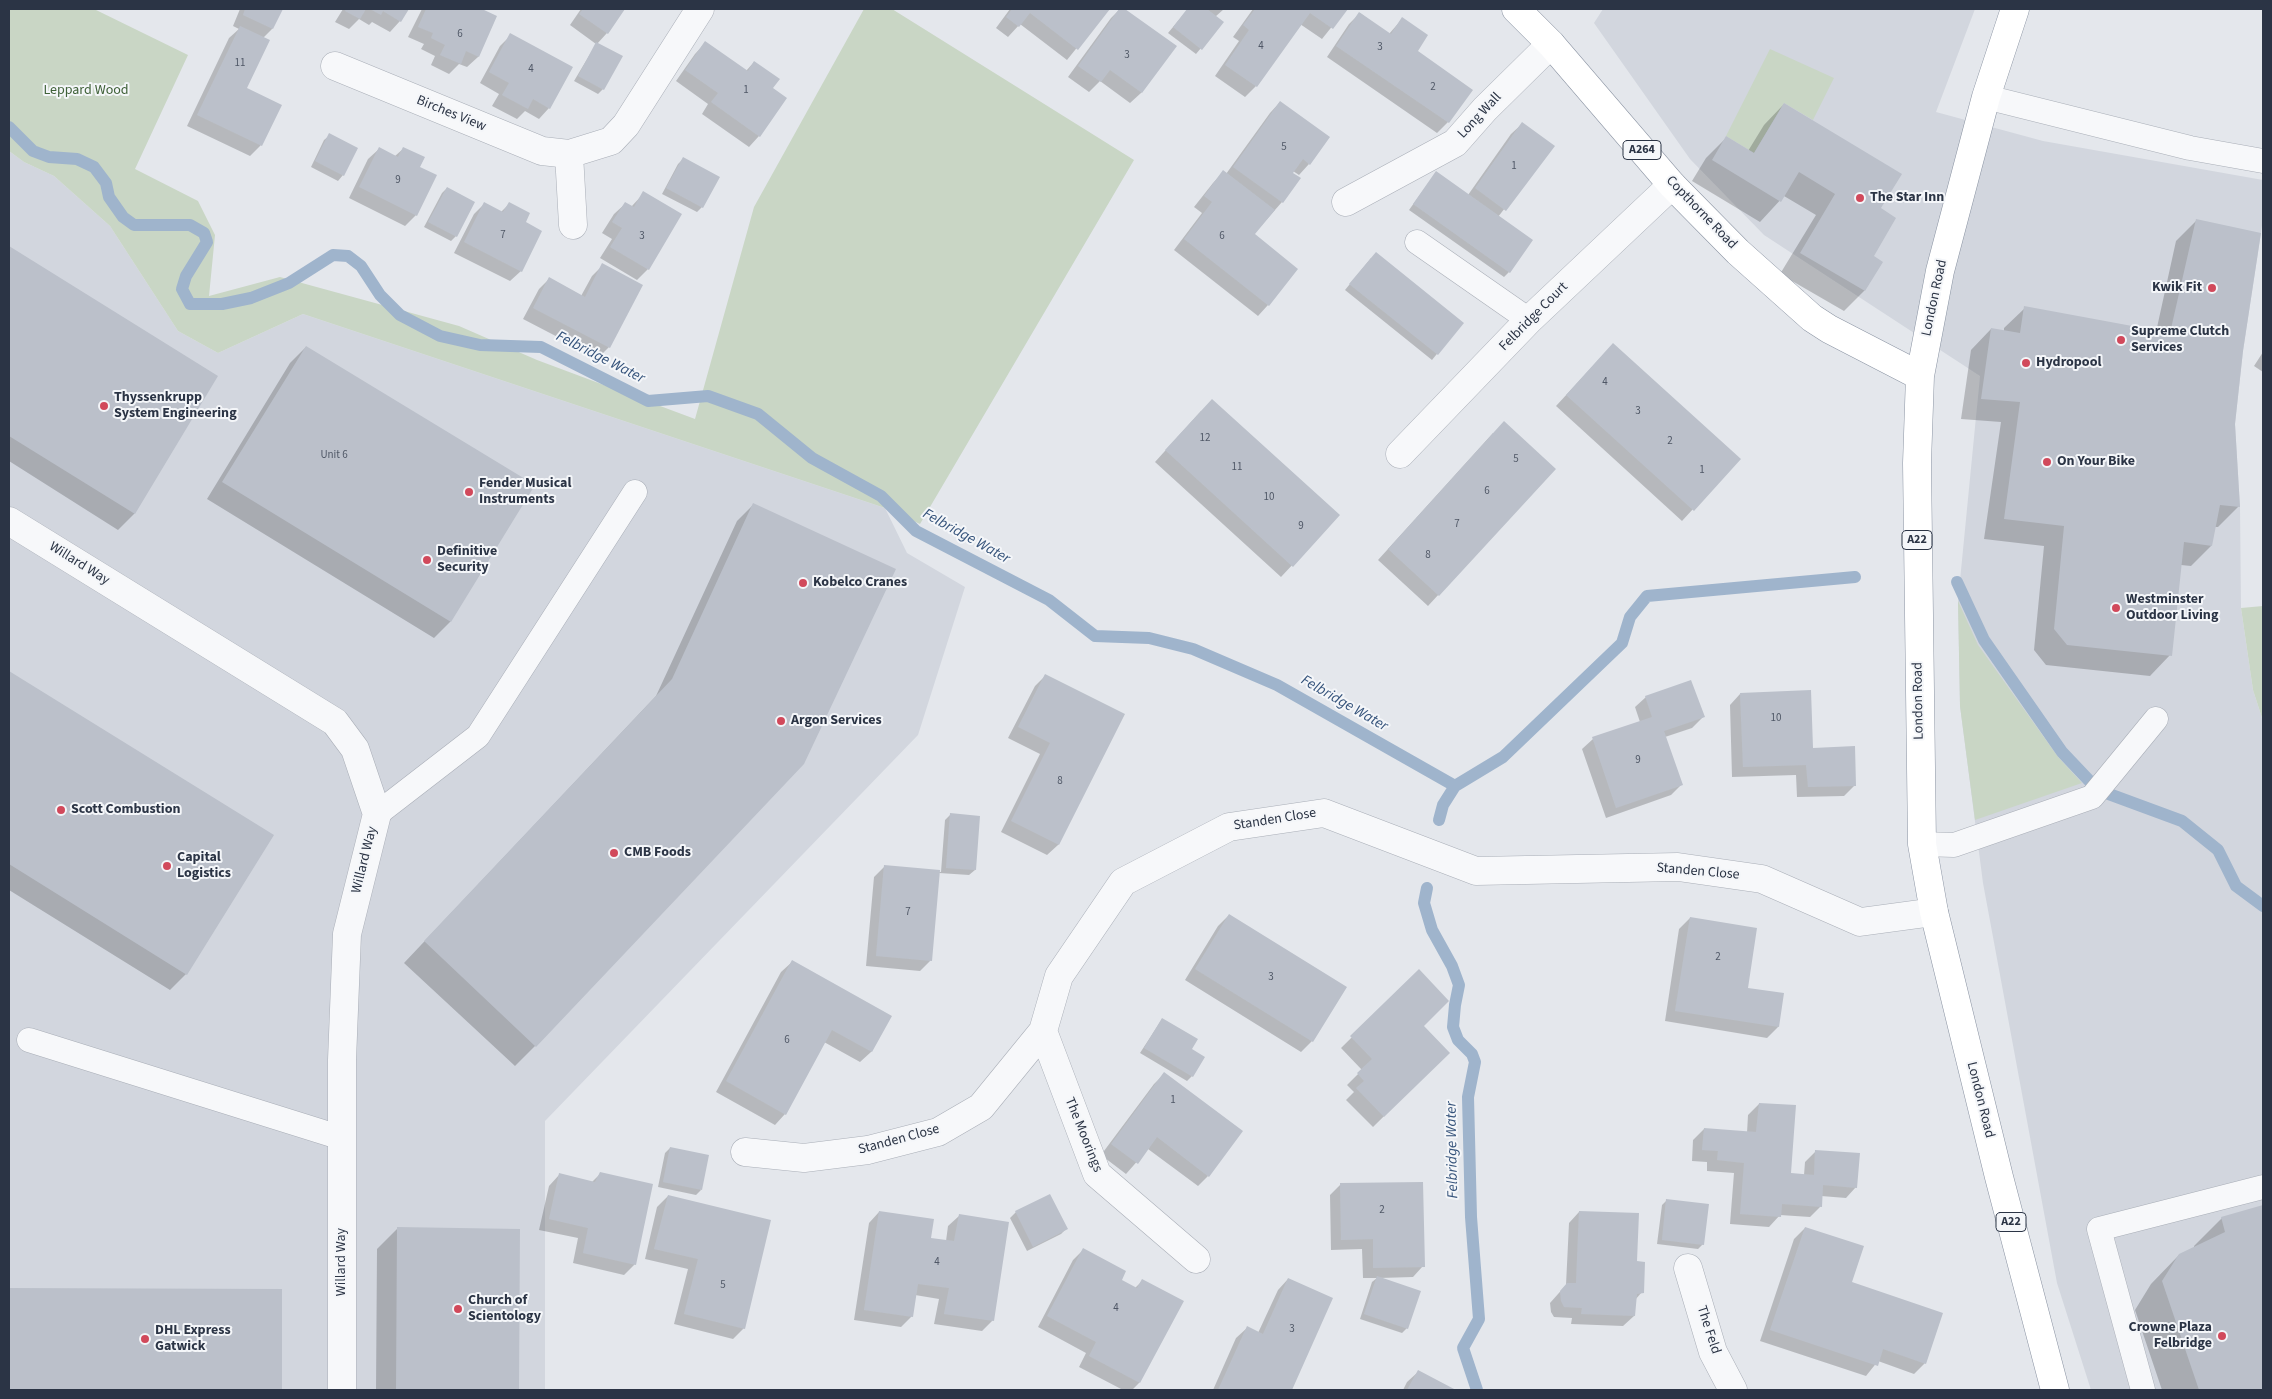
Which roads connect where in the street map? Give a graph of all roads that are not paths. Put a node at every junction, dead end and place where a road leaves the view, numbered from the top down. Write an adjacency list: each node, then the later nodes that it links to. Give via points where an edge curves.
1 (700, 9): 7 (street, Birches View, via 626,125 611,140)
2 (1516, 9): 4 (highway, Copthorne Road / A264)
3 (2015, 9): 6 (highway, London Road / A22)
4 (1551, 44): 9 (highway, Copthorne Road / A264); 10 (street, Long Wall, via 1455,143)
5 (335, 66): 7 (street, Birches View, via 542,151)
6 (1986, 97): 8 (lane, via 2190,148); 14 (highway, London Road / A22, via 1935,290)
7 (570, 154): 11 (street)
8 (2263, 161)
9 (1672, 185): 13 (street, Felbridge Court); 14 (highway, Copthorne Road / A264, via 1738,252 1812,318)
10 (1346, 202)
11 (574, 225)
12 (1417, 242): 13 (lane)
13 (1529, 320): 15 (street, Felbridge Court)
14 (1920, 376): 20 (highway, London Road / A22, via 1917,463)
15 (1400, 454)
16 (635, 492): 19 (lane, via 478,736)
17 (9, 521): 19 (street, Willard Way, via 336,722 355,749)
18 (2156, 719): 20 (lane, via 2098,790 1954,845)
19 (377, 814): 24 (street, Willard Way, via 347,934)
20 (1922, 844): 21 (highway, London Road / A22)
21 (1934, 912): 22 (street, Standen Close, via 1860,922 1762,879 1678,867 1476,870 1324,813 1229,827 1123,882 1059,976); 31 (highway, London Road / A22)
22 (1043, 1031): 25 (street, Standen Close, via 981,1107 938,1132 868,1150 804,1158); 27 (street, The Moorings, via 1097,1174)
23 (29, 1040): 24 (lane)
24 (342, 1138): 29 (street, Willard Way)
25 (745, 1152)
26 (2263, 1187): 32 (lane, via 2098,1228)
27 (1196, 1259)
28 (1688, 1268): 30 (street, The Feld, via 1713,1352)
29 (342, 1390)
30 (1733, 1390)
31 (2055, 1390)
32 (2143, 1390)

